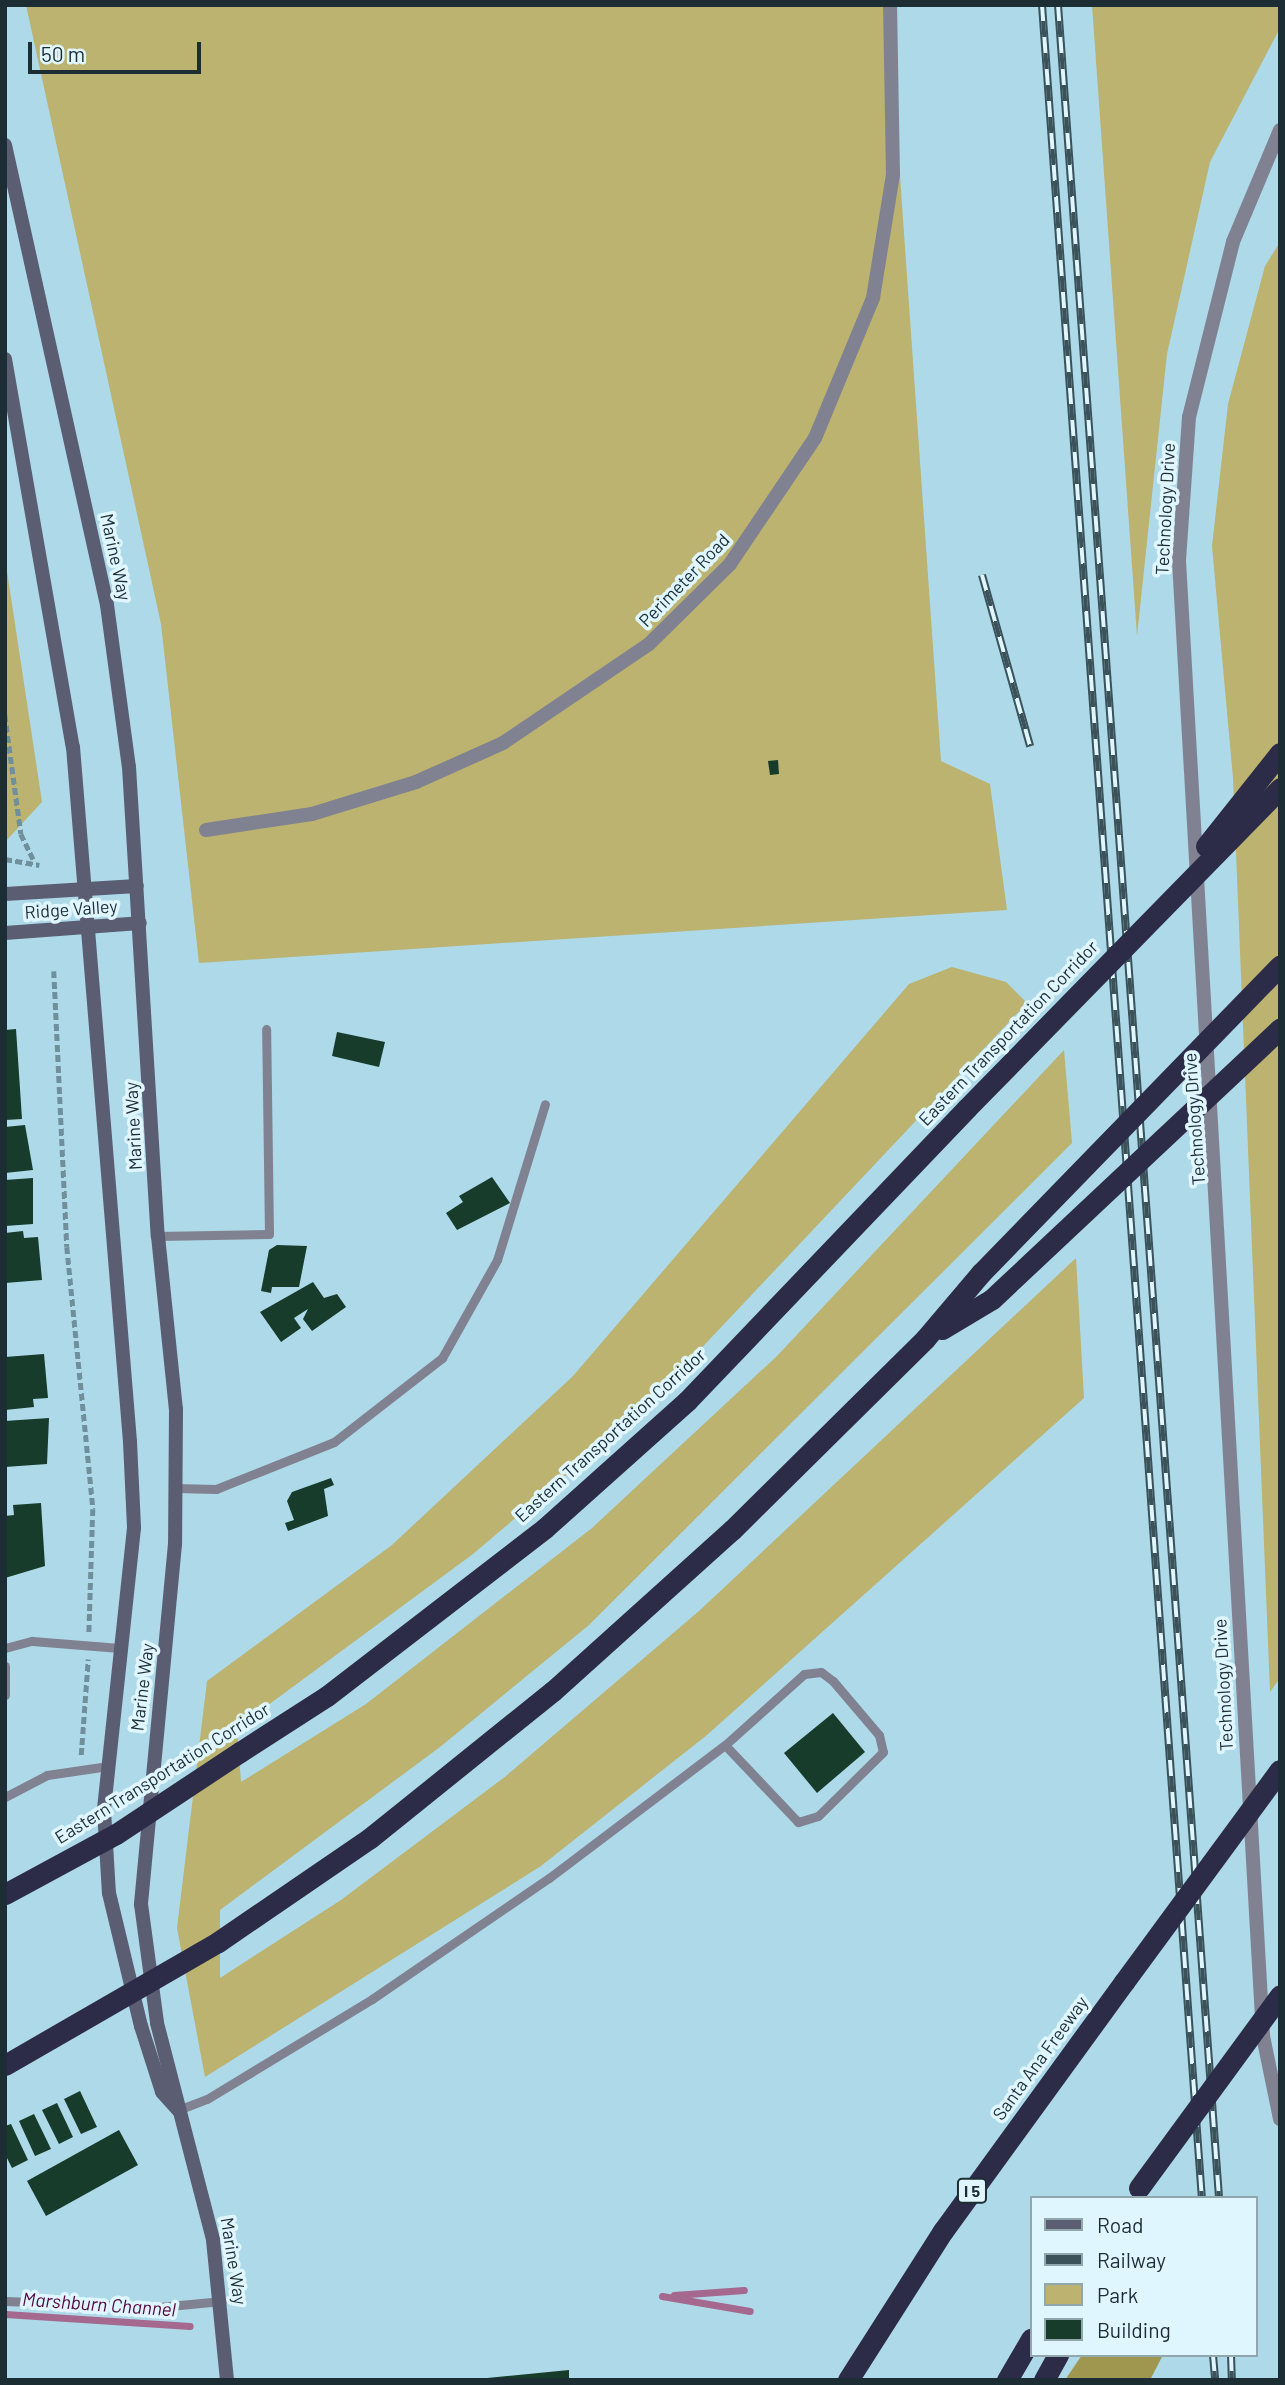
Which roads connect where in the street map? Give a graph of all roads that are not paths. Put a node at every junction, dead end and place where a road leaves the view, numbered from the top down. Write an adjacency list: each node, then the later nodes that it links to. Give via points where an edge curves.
1 (890, 5): 7 (street, Perimeter Road, via 893,175 873,298 815,438 730,565 649,644 503,743 416,782 312,814)
2 (1280, 130): 34 (street, Technology Drive, via 1233,242 1189,417 1179,561 1264,2036)
3 (5, 145): 8 (main road, Marine Way, via 107,605 129,767)
4 (5, 359): 9 (main road, Marine Way, via 50,585 74,747)
5 (1280, 753): 13 (highway, bridge)
6 (1280, 788): 13 (highway, Eastern Transportation Corridor, bridge)
7 (206, 830)
8 (137, 886): 9 (main road, Ridge Valley); 11 (main road, Marine Way)
9 (85, 888): 10 (main road, Ridge Valley); 12 (main road, Marine Way)
10 (5, 894)
11 (141, 923): 12 (main road, Ridge Valley); 19 (main road, Marine Way)
12 (87, 927): 14 (main road, Ridge Valley); 23 (main road, Marine Way, via 134,1528)
13 (1137, 932): 30 (highway, Eastern Transportation Corridor, bridge, via 687,1401 555,1519 327,1696 116,1833)
14 (5, 933)
15 (1280, 965): 20 (highway, bridge, via 981,1273)
16 (266, 1029): 19 (lane, via 269,1234)
17 (1280, 1029): 20 (highway, bridge, via 992,1299)
18 (545, 1104): 21 (lane, via 497,1261 442,1358 334,1441 216,1489)
19 (158, 1236): 21 (main road, Marine Way, via 176,1409)
20 (925, 1339): 32 (highway, bridge, via 733,1530 553,1691 370,1838 218,1942)
21 (176, 1488): 33 (main road, Marine Way, via 141,1904 145,1960)
22 (5, 1648): 23 (lane, via 32,1641)
23 (120, 1648): 27 (main road, Marine Way)
24 (5, 1666): 25 (lane)
25 (5, 1695)
26 (725, 1745): 26 (lane, via 798,1822 818,1816 883,1752 879,1735 821,1672 804,1674); 33 (lane, via 372,1999 207,2099)
27 (108, 1766): 29 (lane, via 47,1775); 33 (main road, Marine Way, via 109,1893 121,1955 162,2092)
28 (1280, 1770): 41 (highway, Santa Ana Freeway / I 5, bridge, via 943,2231)
29 (5, 1797)
30 (5, 1894)
31 (1280, 1995): 35 (highway, bridge)
32 (5, 2065)
33 (178, 2110): 37 (main road, Marine Way, via 214,2241)
34 (1280, 2119)
35 (1135, 2193)
36 (5, 2301): 37 (lane, via 159,2307)
37 (222, 2301): 40 (main road, Marine Way)
38 (1030, 2341): 42 (highway)
39 (1057, 2357): 43 (highway)
40 (227, 2380)
41 (848, 2380)
42 (1007, 2380)
43 (1044, 2380)

